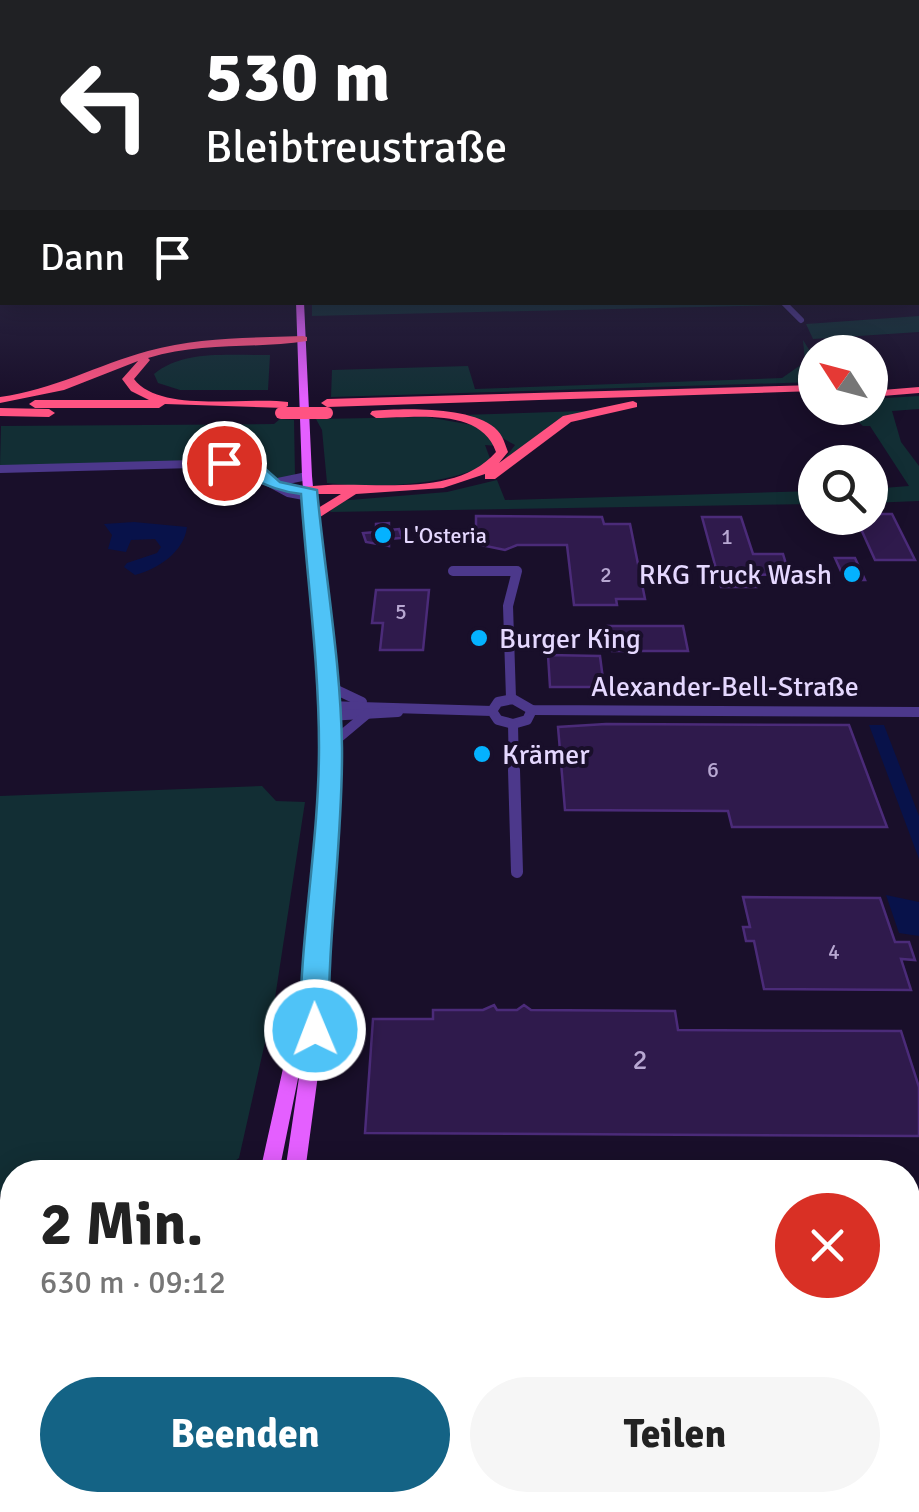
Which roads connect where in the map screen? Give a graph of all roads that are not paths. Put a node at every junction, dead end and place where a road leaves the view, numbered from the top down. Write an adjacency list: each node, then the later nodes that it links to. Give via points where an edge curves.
1 (300, 305): 4 (main road)
2 (786, 305): 3 (street)
3 (801, 320)
4 (303, 341): 5 (highway); 5 (highway); 21 (main road)
5 (279, 342): 12 (highway, via 174,348 57,392); 13 (highway, via 165,352 136,365 128,379 152,398)
6 (919, 382): 7 (highway)
7 (888, 384)
8 (798, 389): 15 (highway)
9 (919, 390): 10 (highway)
10 (888, 393)
11 (798, 398): 14 (highway)
12 (0, 402): 13 (highway)
13 (227, 404): 16 (highway)
14 (633, 405): 18 (highway); 22 (highway, via 568,419 505,470 476,481)
15 (327, 408): 16 (highway, bridge); 18 (highway)
16 (283, 409): 17 (highway)
17 (0, 412)
18 (360, 413): 21 (highway, via 470,420 492,431 502,452 492,467 462,480)
19 (0, 469): 20 (street, via 224,463 246,466)
20 (273, 485): 21 (street); 21 (street, via 290,495)
21 (308, 487): 22 (highway); 23 (main road)
22 (350, 494): 23 (highway)
23 (312, 516): 25 (main road)
24 (453, 571): 26 (street, via 517,571 508,606)
25 (326, 685): 27 (street); 29 (main road)
26 (511, 698): 28 (street, Alexander-Bell-Straße); 30 (street)
27 (369, 709): 29 (street); 30 (street); 33 (street)
28 (532, 710): 31 (street, Alexander-Bell-Straße); 32 (street, via 527,720)
29 (327, 711): 33 (main road)
30 (492, 711): 32 (street)
31 (919, 712)
32 (513, 724): 34 (street)
33 (330, 745): 35 (main road, via 327,862)
34 (517, 872)
35 (314, 965): 36 (main road); 37 (main road, via 315,1030)
36 (272, 1160)
37 (297, 1160)

